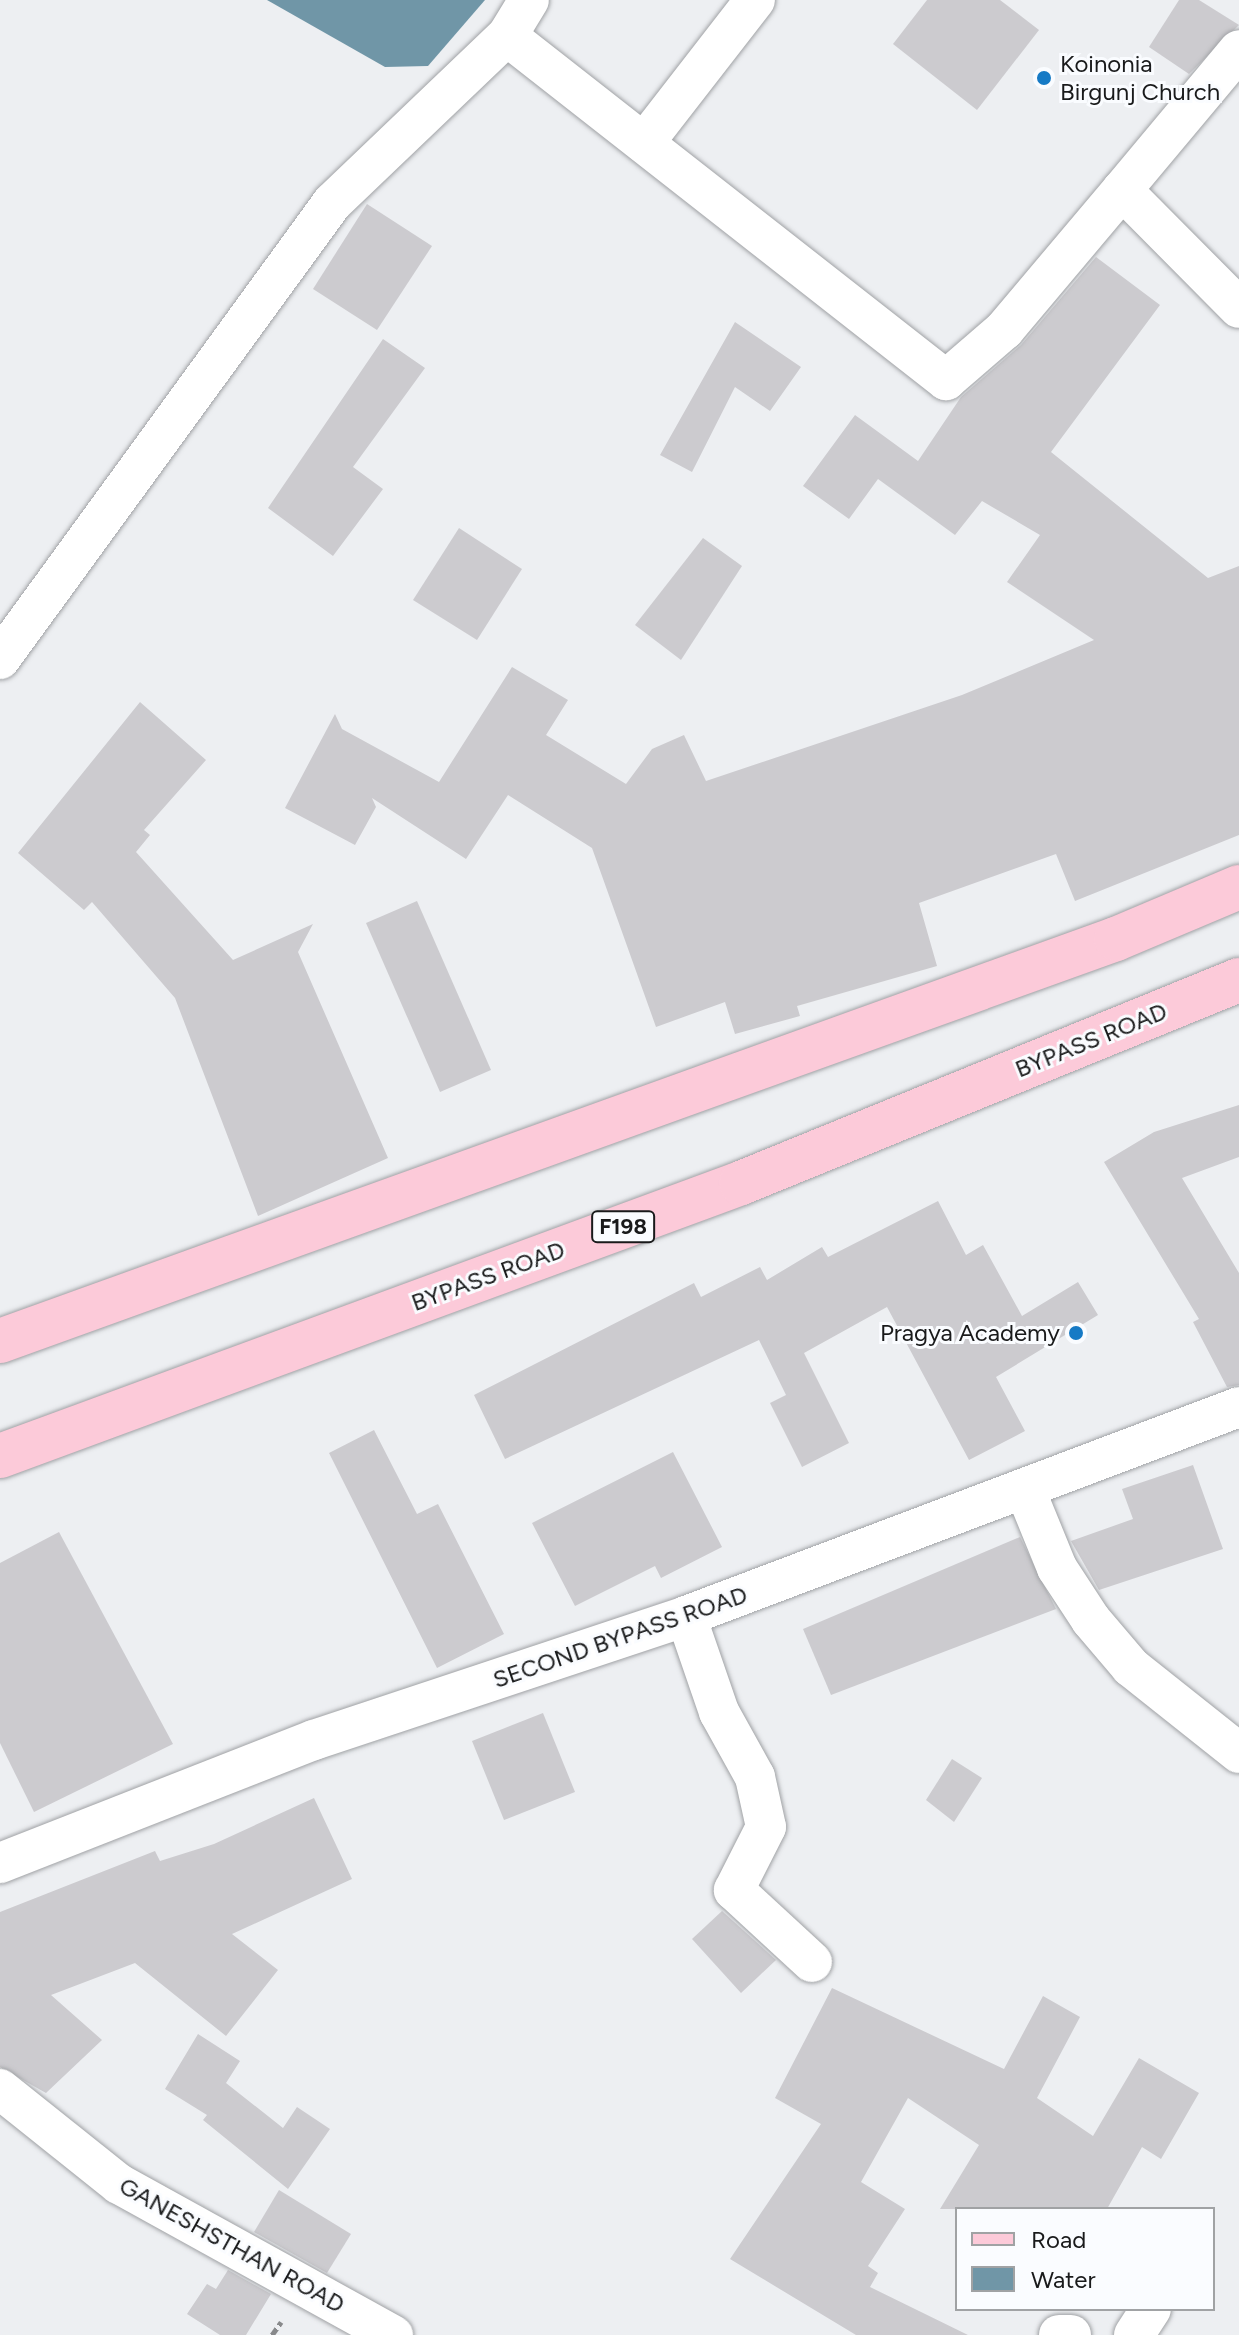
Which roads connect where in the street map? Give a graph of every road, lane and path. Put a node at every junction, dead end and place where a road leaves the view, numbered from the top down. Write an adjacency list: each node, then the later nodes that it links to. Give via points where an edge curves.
1 (529, 0): 3 (street)
2 (755, 0): 5 (street)
3 (507, 36): 5 (street); 8 (street, via 332,203)
4 (1239, 50): 6 (street)
5 (644, 143): 6 (street, via 946,380 1004,330)
6 (1122, 190): 7 (street)
7 (1239, 308)
8 (0, 659)
9 (1239, 887): 11 (main road, via 1116,939)
10 (1239, 980): 13 (main road, BYPASS ROAD / F198, via 741,1183)
11 (0, 1341)
12 (1239, 1407): 14 (street, SECOND BYPASS ROAD)
13 (0, 1456)
14 (1026, 1492): 15 (street, SECOND BYPASS ROAD); 16 (street, via 1057,1568 1091,1620 1131,1667)
15 (686, 1616): 17 (street, SECOND BYPASS ROAD, via 314,1740); 18 (street, via 719,1712 755,1777 766,1827 734,1890)
16 (1239, 1753)
17 (0, 1863)
18 (812, 1962)
19 (0, 2089): 21 (street, GANESHSTHAN ROAD, via 119,2184)
20 (1150, 2311): 24 (street)
21 (393, 2335)
22 (1059, 2335): 23 (street)
23 (1071, 2335)
24 (1134, 2335)

